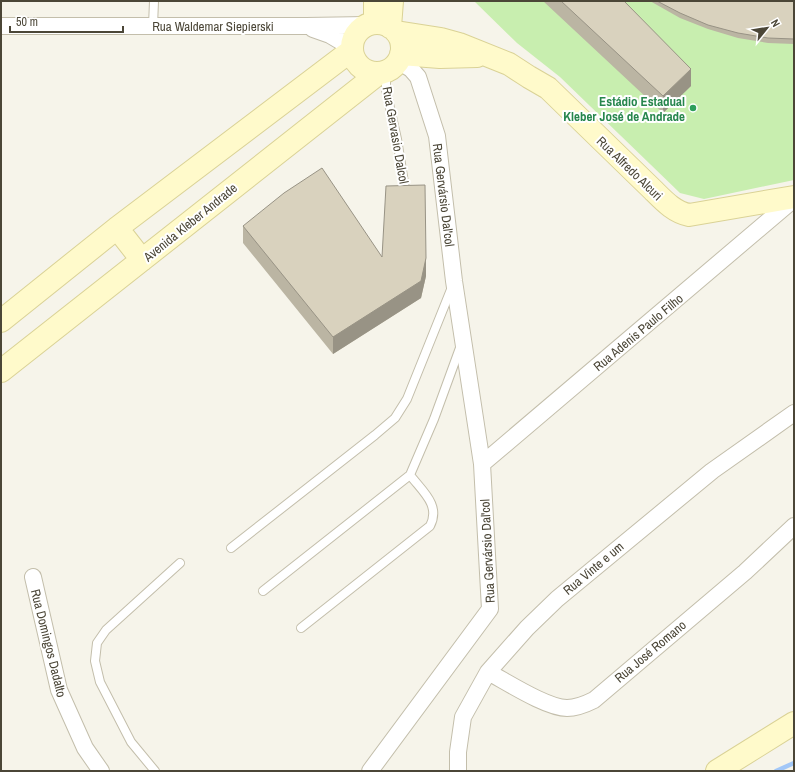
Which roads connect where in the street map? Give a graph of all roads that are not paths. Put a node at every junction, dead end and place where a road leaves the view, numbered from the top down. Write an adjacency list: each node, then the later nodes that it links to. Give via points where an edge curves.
1 (154, 1): 5 (lane)
2 (375, 1): 7 (street)
3 (392, 1): 7 (street)
4 (1, 26): 5 (street, Rua Waldemar Siepierski)
5 (153, 26): 6 (street, Rua Waldemar Siepierski)
6 (306, 26): 7 (street, Rua Waldemar Siepierski); 8 (street, Rua Waldemar Siepierski, via 330,35)
7 (382, 27): 8 (street, via 356,34); 9 (street, Rua Alfredo Alcuri, via 441,39); 10 (street, via 400,39)
8 (352, 49): 10 (street, via 354,57 364,69); 13 (street)
9 (488, 56): 10 (street, Rua Alfredo Alcuri, via 440,57); 12 (street, Rua Alfredo Alcuri, via 509,64 548,88 658,195 681,213 689,215)
10 (391, 65): 11 (lane, Rua Gervasio Dalcol, via 386,90); 14 (street, Avenida Kleber Andrade); 15 (street, Rua Gervársio Dal'col, via 411,69 418,77 437,136)
11 (407, 198)
12 (794, 198): 20 (street, Rua Adenis Paulo Filho)
13 (117, 228): 14 (street); 16 (street)
14 (142, 260): 18 (street, Avenida Kleber Andrade)
15 (454, 281): 17 (street, Rua Gervársio Dal'col); 23 (lane, via 407,399 395,418)
16 (1, 321)
17 (463, 341): 20 (street, Rua Gervársio Dal'col); 21 (lane, Rua Gervársio Dal'col)
18 (1, 371)
19 (792, 420): 28 (street, Rua Vinte e um, via 712,471 563,594 527,628)
20 (482, 464): 32 (street, Rua Gervársio Dal'col, via 490,608)
21 (410, 475): 26 (lane); 27 (lane, via 434,510 434,519 430,526)
22 (794, 526): 28 (street, Rua José Romano, via 745,572 594,700 582,706 554,706)
23 (232, 548)
24 (180, 563): 31 (lane, via 106,630 97,643 95,662 100,682 131,742)
25 (33, 577): 30 (street, Rua Domingos Dadalto, via 59,690 85,748)
26 (263, 591)
27 (301, 628)
28 (488, 672): 33 (street, Rua Vinte e um, via 463,717)
29 (794, 723): 34 (street)
30 (101, 771)
31 (155, 771)
32 (370, 771)
33 (458, 771)
34 (718, 771)

